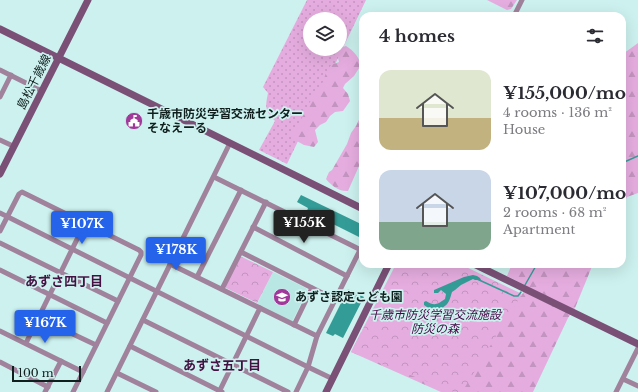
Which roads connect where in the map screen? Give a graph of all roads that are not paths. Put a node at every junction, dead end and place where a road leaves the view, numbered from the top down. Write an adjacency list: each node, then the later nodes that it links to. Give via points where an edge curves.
1 (88, 0): 5 (street, 島松千歳線)
2 (522, 0): 3 (street)
3 (516, 12)
4 (0, 29): 5 (street)
5 (58, 58): 8 (street, 島松千歳線); 11 (street)
6 (0, 70): 7 (street)
7 (11, 75): 8 (street); 9 (street)
8 (42, 91): 12 (street, 島松千歳線)
9 (0, 97)
10 (0, 140): 12 (street)
11 (230, 143): 14 (street); 17 (street)
12 (14, 146): 13 (street, 島松千歳線)
13 (0, 174)
14 (214, 177): 15 (street); 28 (street)
15 (241, 190): 16 (street); 34 (street)
16 (266, 202): 21 (street); 24 (street)
17 (359, 207)
18 (0, 213): 19 (street)
19 (7, 217): 20 (street, via 18,194 22,192); 22 (street); 25 (street)
20 (85, 223): 25 (street); 35 (street, via 140,251 141,255)
21 (253, 227): 26 (street); 33 (street)
22 (0, 231)
23 (0, 242): 32 (street)
24 (359, 248)
25 (72, 250): 32 (street); 35 (street)
26 (241, 252): 36 (street); 37 (street)
27 (359, 256): 33 (street)
28 (170, 264): 34 (street); 38 (street)
29 (387, 268): 61 (street)
30 (482, 268): 51 (street)
31 (0, 270): 39 (street)
32 (61, 273): 39 (street); 41 (street)
33 (348, 276): 40 (street)
34 (197, 277): 37 (street)
35 (129, 278): 38 (street); 41 (street)
36 (312, 288): 40 (street); 46 (street)
37 (222, 289): 42 (street)
38 (157, 292): 44 (street); 48 (street)
39 (50, 295): 43 (street); 45 (street)
40 (336, 300): 49 (street)
41 (118, 301): 45 (street)
42 (260, 308): 46 (street); 48 (street)
43 (40, 318): 50 (street); 52 (street)
44 (143, 320): 53 (street); 57 (street)
45 (107, 323): 52 (street)
46 (294, 325): 49 (street)
47 (0, 331): 50 (street)
48 (246, 336): 57 (street); 58 (street)
49 (317, 336): 58 (street)
50 (26, 343): 55 (street)
51 (638, 344)
52 (96, 346): 59 (street)
53 (130, 346): 60 (street); 69 (street)
54 (638, 348): 62 (street)
55 (61, 361): 59 (street); 63 (street)
56 (0, 362): 63 (street)
57 (232, 364): 69 (street); 70 (street)
58 (308, 367): 61 (street); 71 (street)
59 (83, 372): 66 (street)
60 (117, 373): 67 (street); 68 (street)
61 (333, 379): 72 (street)
62 (623, 379): 64 (street); 73 (street)
63 (48, 386): 65 (street)
64 (638, 386)
65 (45, 392)
66 (73, 392)
67 (107, 392)
68 (156, 392)
69 (220, 392)
70 (288, 392)
71 (296, 392)
72 (326, 392)
73 (616, 392)

